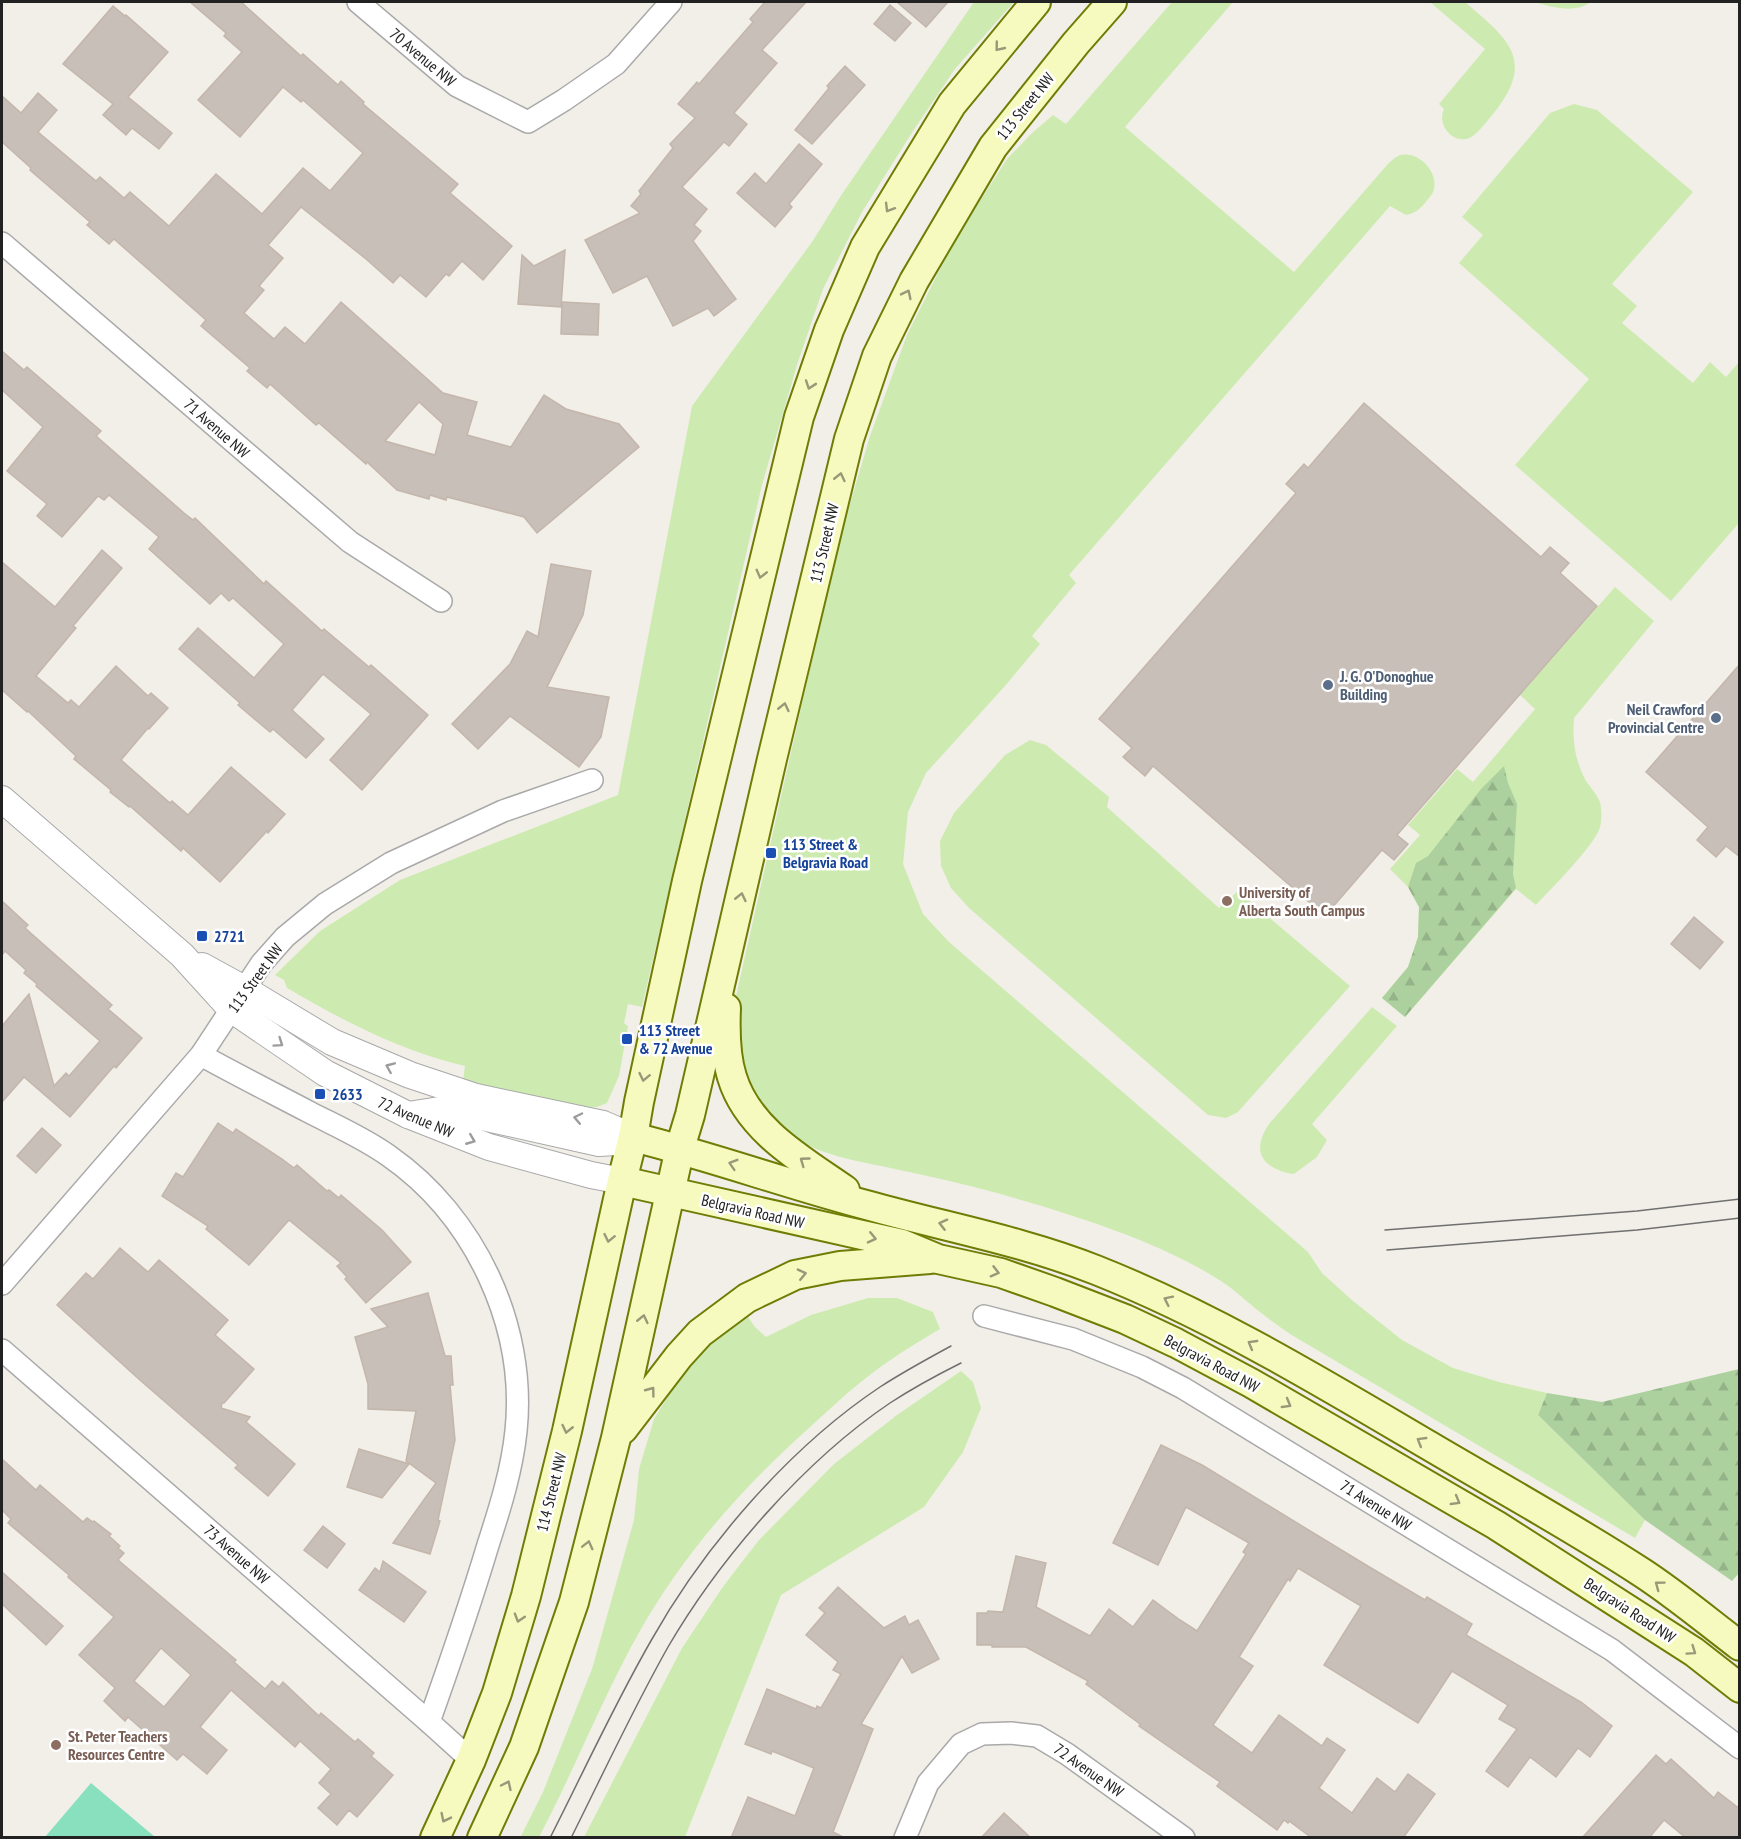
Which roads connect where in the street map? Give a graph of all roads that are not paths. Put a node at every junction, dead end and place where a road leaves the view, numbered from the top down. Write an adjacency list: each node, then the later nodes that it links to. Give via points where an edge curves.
1 (358, 2): 2 (street, 70 Avenue NW, via 457,86 528,122 616,64)
2 (670, 2)
3 (1036, 2): 14 (main road, one-way to 14, via 952,104 865,247 829,330 794,440 687,880)
4 (1112, 2): 9 (main road, 113 Street NW, one-way to 4, via 849,439 877,356 914,281 993,147)
5 (2, 243): 6 (street, 71 Avenue NW, via 350,542)
6 (441, 601)
7 (592, 780): 10 (street, 113 Street NW, via 503,811 391,863 325,904 285,937)
8 (2, 799): 10 (street, 72 Avenue NW)
9 (728, 954): 12 (main road, 113 Street NW); 18 (main road, one-way to 9, via 772,1137 746,1107 732,1078 725,1040)
10 (238, 999): 11 (street, 113 Street NW); 13 (street, 72 Avenue NW, one-way to 13, via 325,1073); 14 (street, 72 Avenue NW, one-way to 10, via 603,1125 476,1097 410,1076)
11 (201, 1055): 20 (street, 113 Street NW); 26 (street, via 363,1139 415,1176 451,1215 475,1249 504,1317 517,1398 512,1461 471,1601)
12 (690, 1114): 14 (main road); 15 (main road, 113 Street NW)
13 (408, 1115): 14 (street, via 446,1109 599,1143); 16 (street, 72 Avenue NW, one-way to 16, via 489,1147)
14 (633, 1137): 15 (main road, Belgravia Road NW); 16 (main road, 114 Street NW)
15 (680, 1149): 17 (main road); 18 (main road, Belgravia Road NW, one-way to 15)
16 (622, 1181): 17 (main road, Belgravia Road NW); 28 (main road, 114 Street NW, one-way to 28, via 526,1596 497,1693)
17 (671, 1193): 19 (main road, Belgravia Road NW, one-way to 19, via 902,1244); 23 (main road, one-way to 17)
18 (869, 1206): 24 (main road, Belgravia Road NW, one-way to 18, via 1643,1573 1220,1326 1092,1268 1007,1240)
19 (938, 1259): 23 (main road, one-way to 19, via 700,1333 747,1298 795,1275 840,1266); 25 (main road, Belgravia Road NW, one-way to 25, via 1001,1273 1125,1319 1251,1383 1506,1531 1694,1652)
20 (2, 1284)
21 (984, 1316): 27 (street, 71 Avenue NW, via 1073,1339 1183,1388 1612,1650)
22 (2, 1350): 26 (street, 73 Avenue NW)
23 (616, 1437): 30 (main road, one-way to 23, via 524,1748 574,1602)
24 (1740, 1646)
25 (1740, 1688)
26 (429, 1722): 28 (street, 73 Avenue NW)
27 (1740, 1748)
28 (471, 1760): 29 (main road, 114 Street NW, one-way to 29)
29 (435, 1838)
30 (482, 1838)
31 (905, 1838): 32 (street, 72 Avenue NW, via 928,1783 961,1744 982,1734 1011,1733 1037,1736 1067,1754)
32 (1184, 1838)

